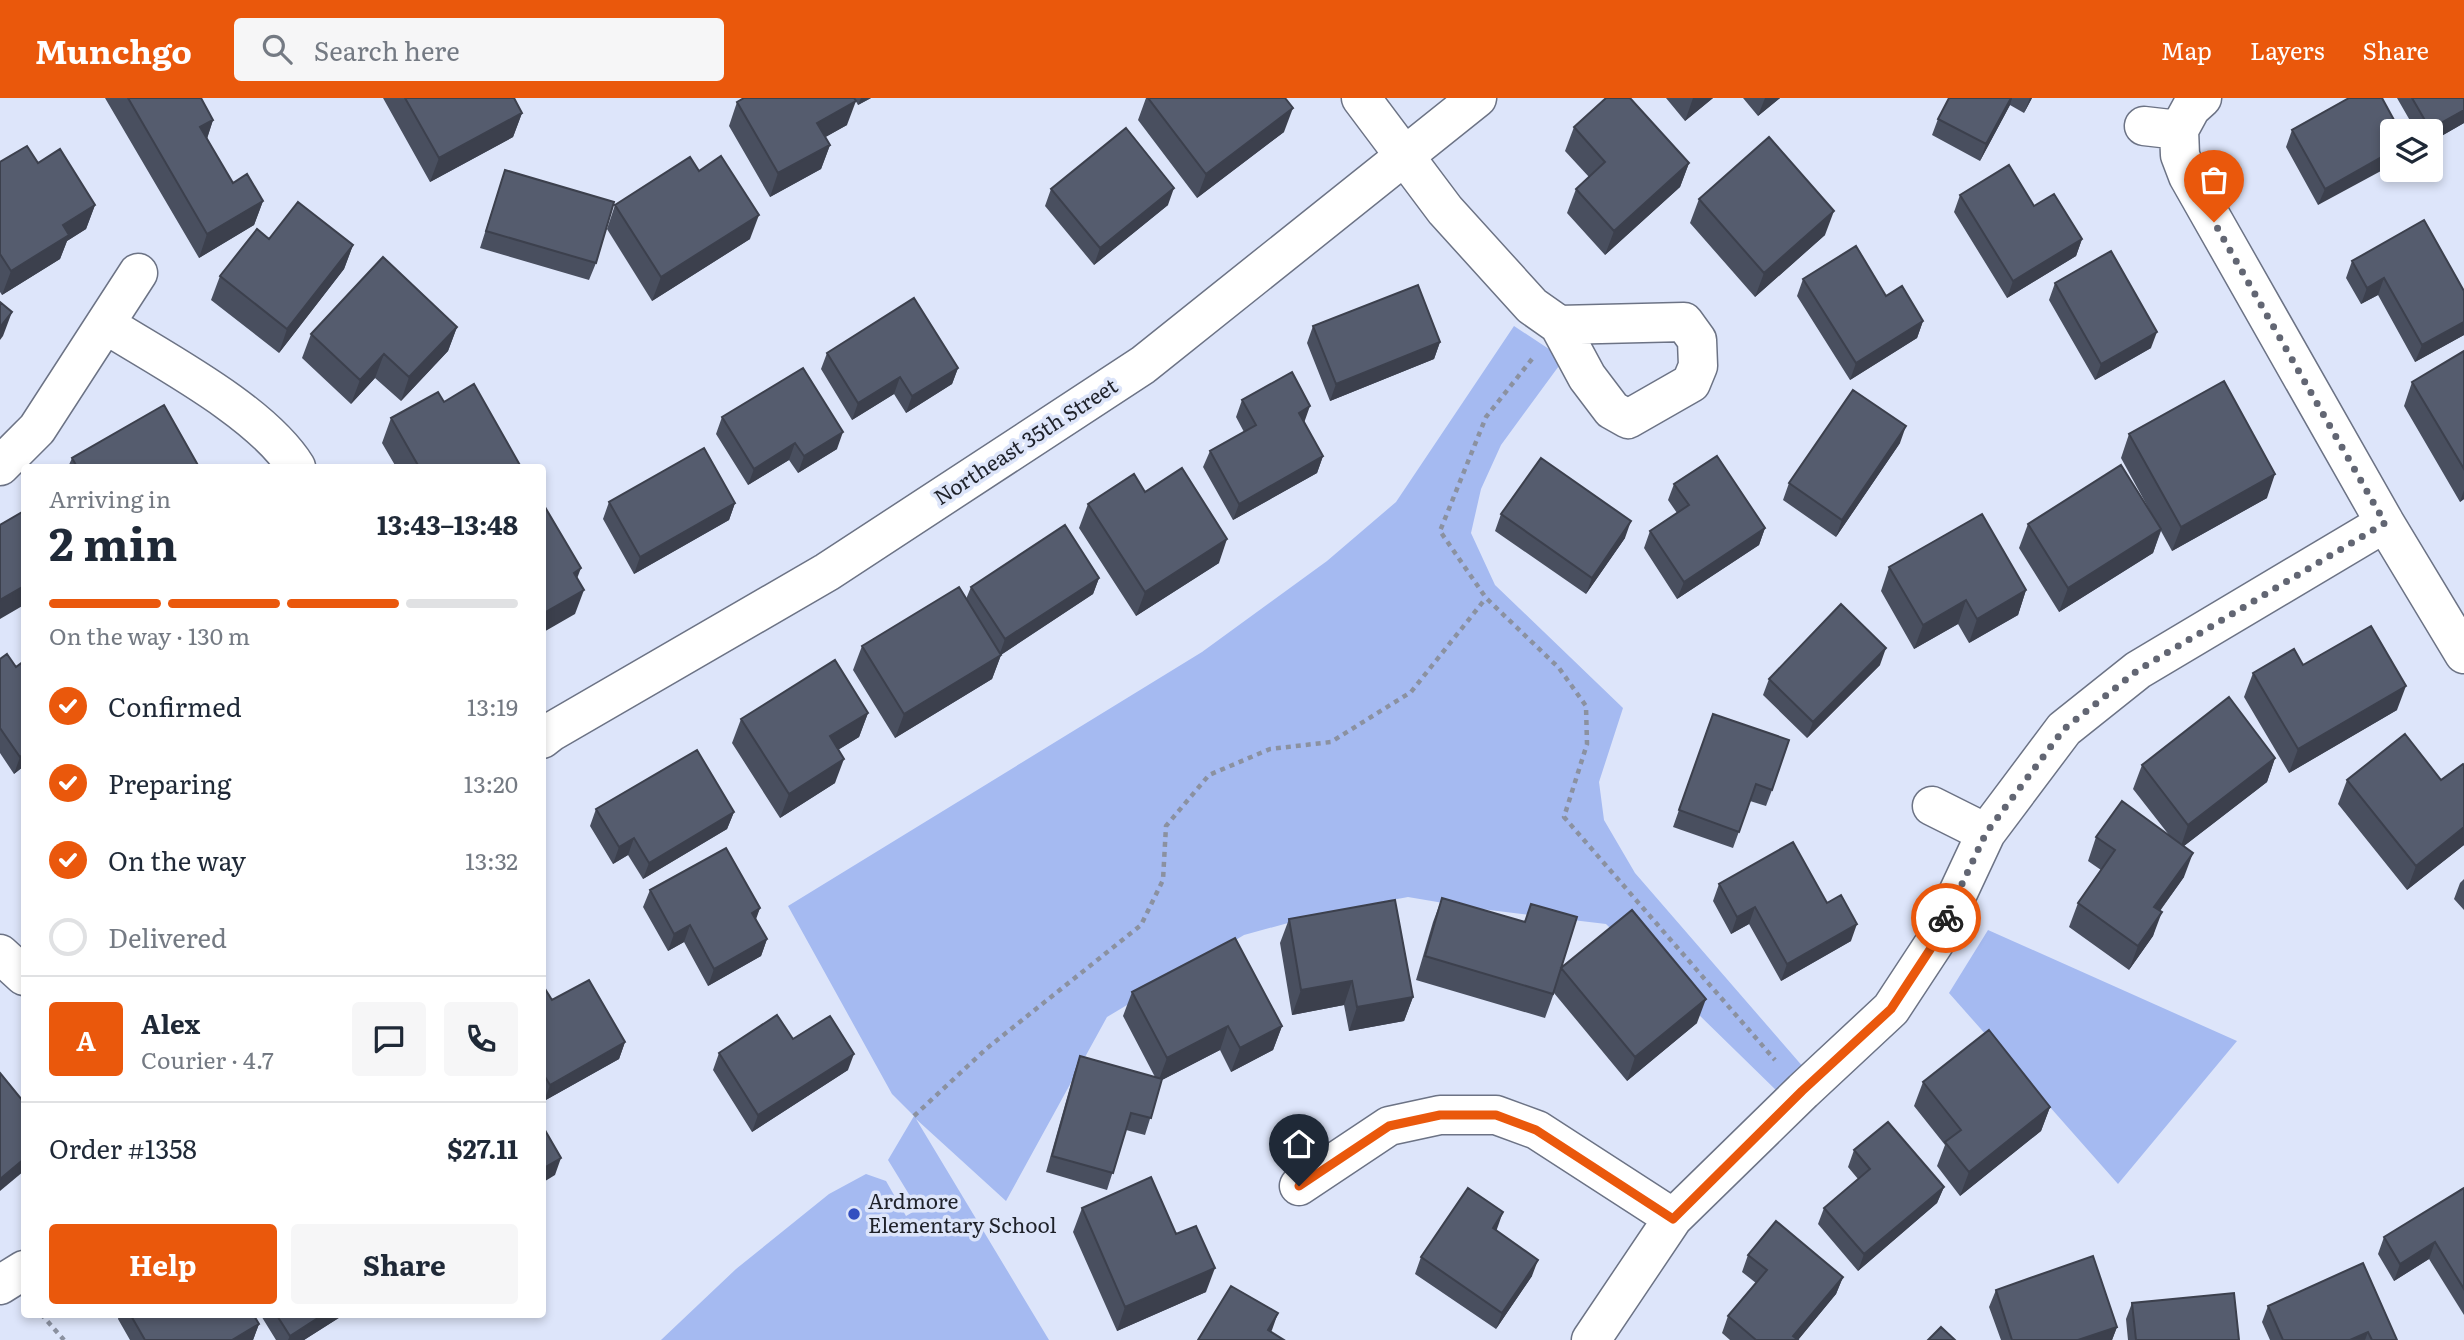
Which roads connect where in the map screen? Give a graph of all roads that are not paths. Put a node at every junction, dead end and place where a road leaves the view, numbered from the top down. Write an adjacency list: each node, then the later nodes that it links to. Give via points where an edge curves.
1 (1361, 98): 4 (street)
2 (1476, 98): 4 (street, Northeast 35th Street)
3 (2202, 98): 10 (street, via 2161,128)
4 (1404, 158): 7 (street, via 1524,296); 12 (street, Northeast 35th Street, via 1143,365 827,572)
5 (138, 273): 6 (street)
6 (105, 324): 8 (street, via 240,409); 9 (street, via 37,429)
7 (1559, 326)
8 (294, 464)
9 (0, 466)
10 (2385, 523): 11 (street); 14 (street, via 2138,670 2064,729)
11 (2464, 654)
12 (546, 736)
13 (1931, 806): 14 (street)
14 (1986, 833): 18 (street, via 1935,942 1891,1009)
15 (0, 954): 16 (street)
16 (21, 973)
17 (1299, 1186): 18 (street, via 1389,1126 1440,1115 1496,1115 1536,1130)
18 (1673, 1219): 21 (street)
19 (21, 1272): 20 (street)
20 (0, 1285)
21 (1591, 1340)

